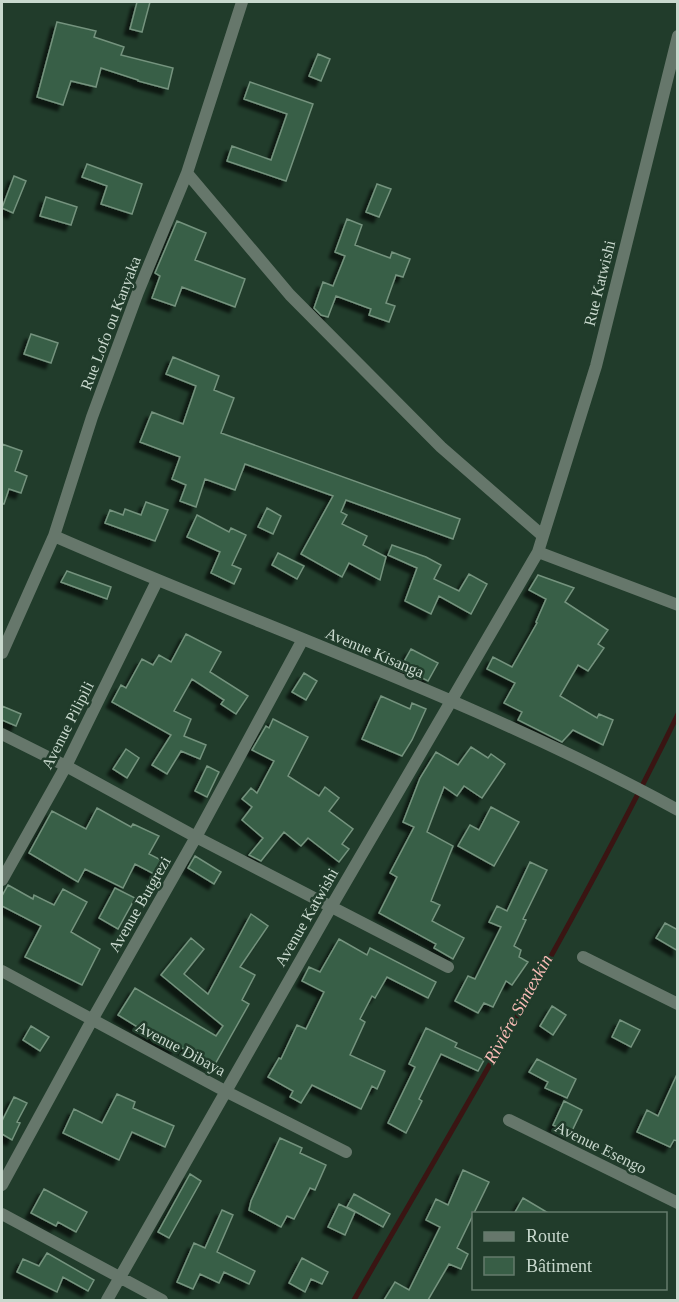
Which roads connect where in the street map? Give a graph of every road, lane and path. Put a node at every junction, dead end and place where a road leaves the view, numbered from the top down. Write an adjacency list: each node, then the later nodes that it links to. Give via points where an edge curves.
1 (242, 2): 3 (street, Rue Lofo ou Kanyaka)
2 (678, 36): 5 (street, Rue Katwishi, via 596,366)
3 (187, 173): 4 (street, Rue Lofo ou Kanyaka, via 92,417); 5 (street, via 290,295 441,447)
4 (54, 536): 7 (street, Avenue Kisanga); 10 (street, Rue Lofo ou Kanyaka)
5 (543, 536): 6 (street, Rue Katwishi)
6 (538, 552): 8 (street); 11 (street, Avenue Katwishi)
7 (157, 581): 9 (street, Avenue Kisanga); 13 (street, Avenue Pilipili)
8 (678, 605)
9 (303, 639): 11 (street, Avenue Kisanga); 15 (street, Avenue Butgrezi)
10 (2, 653)
11 (449, 701): 14 (street, Avenue Kisanga, via 611,774); 17 (street, Avenue Katwishi)
12 (2, 734): 13 (street)
13 (66, 766): 15 (street); 16 (street, Avenue Pilipili)
14 (678, 810)
15 (196, 837): 17 (street); 22 (street, Avenue Butgrezi)
16 (2, 880)
17 (331, 907): 19 (street); 23 (street, Avenue Katwishi)
18 (583, 957): 21 (street)
19 (448, 967)
20 (2, 971): 22 (street, Avenue Dibaya)
21 (678, 1004)
22 (92, 1020): 23 (street, Avenue Dibaya); 26 (street, Avenue Butgrezi)
23 (225, 1091): 25 (street, Avenue Dibaya); 29 (street, Avenue Katwishi)
24 (509, 1120): 27 (street, Avenue Esengo)
25 (346, 1152)
26 (2, 1185)
27 (678, 1203)
28 (2, 1214): 29 (street)
29 (120, 1277): 30 (street, Avenue Katwishi); 31 (street)
30 (107, 1300)
31 (162, 1300)

